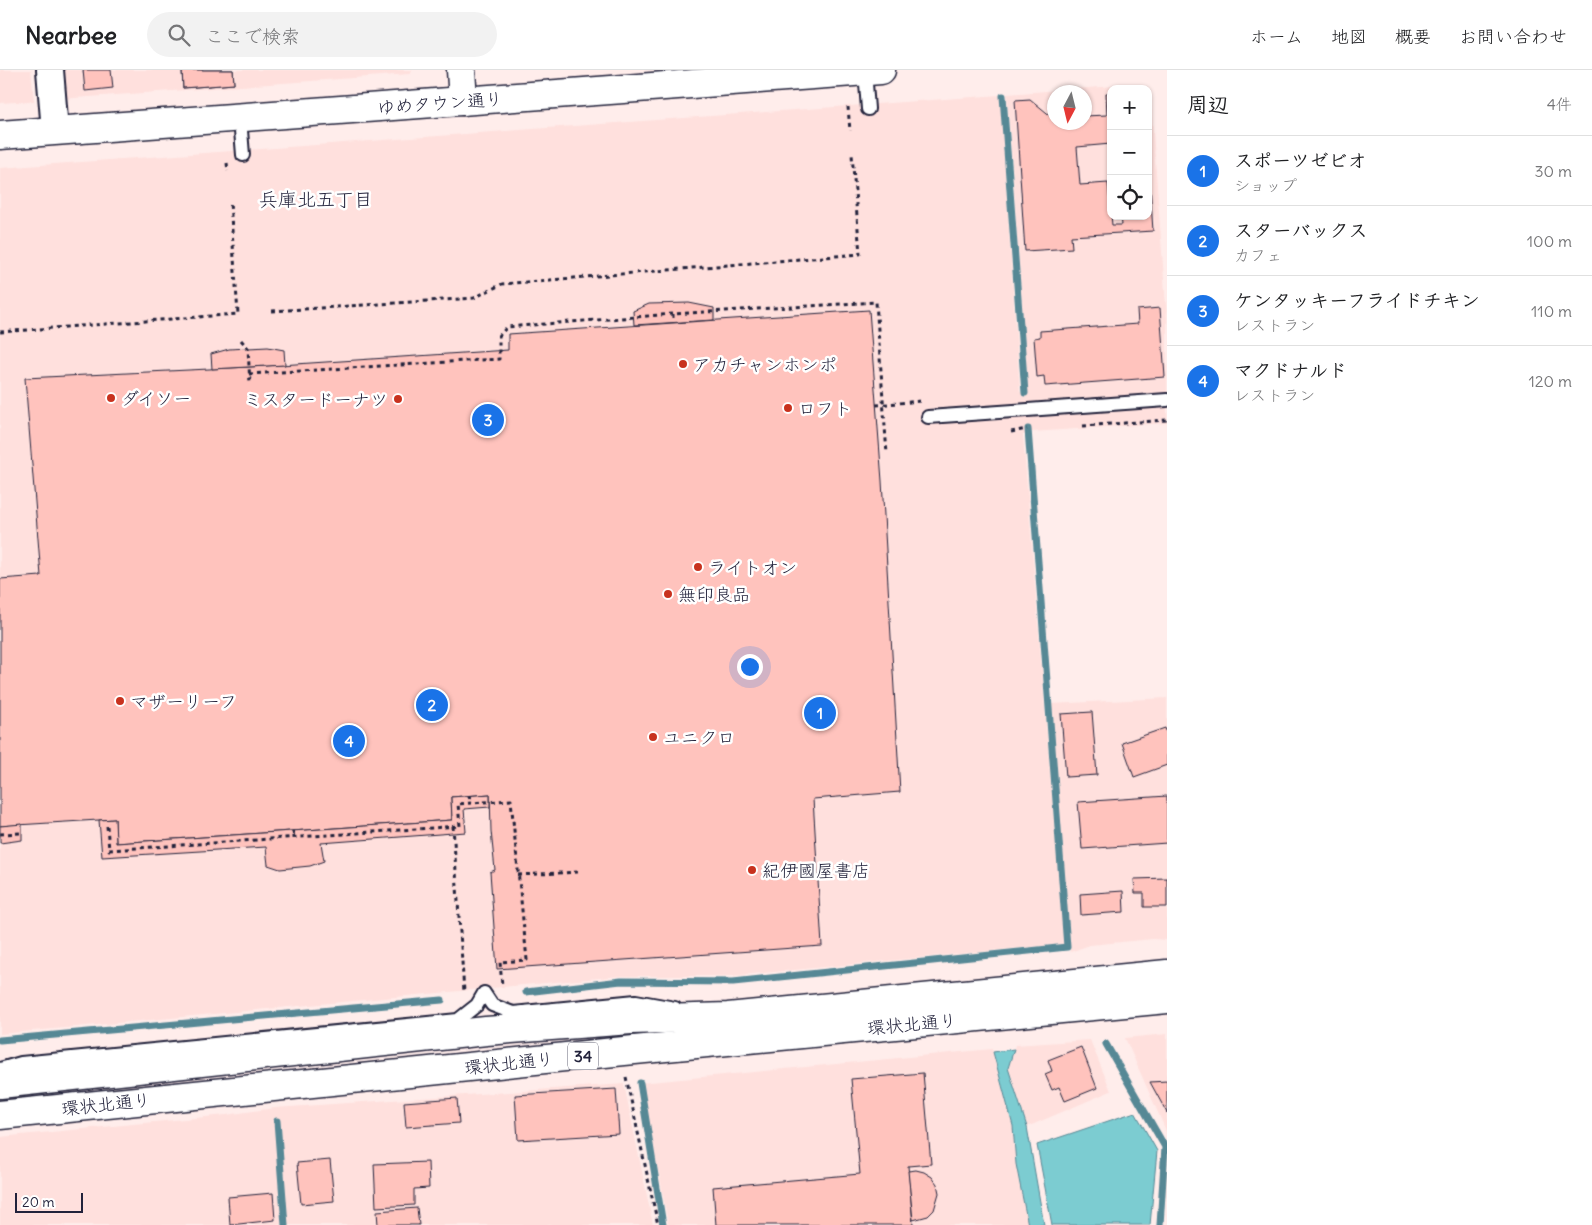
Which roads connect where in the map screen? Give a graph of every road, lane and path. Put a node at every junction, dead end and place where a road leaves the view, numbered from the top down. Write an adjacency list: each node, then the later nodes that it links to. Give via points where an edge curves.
1 (50, 70): 9 (street)
2 (461, 70): 6 (main road)
3 (873, 71): 4 (main road, ゆめタウン通り); 7 (lane)
4 (810, 72): 6 (main road, ゆめタウン通り)
5 (848, 98): 10 (path)
6 (463, 101): 8 (main road, ゆめタウン通り)
7 (868, 109)
8 (240, 118): 9 (main road, ゆめタウン通り); 13 (lane)
9 (55, 131): 11 (main road, ゆめタウン通り)
10 (850, 131)
11 (0, 135)
12 (852, 154): 15 (path, via 860,254 502,284 474,298)
13 (243, 155)
14 (230, 202): 18 (path, via 238,314)
15 (272, 311)
16 (673, 314): 17 (path); 20 (path, via 507,327 499,336 499,359); 28 (path, via 876,302)
17 (673, 322)
18 (0, 332)
19 (241, 340): 20 (path, via 248,348)
20 (250, 374): 21 (path)
21 (250, 384)
22 (1167, 400): 23 (lane)
23 (928, 417)
24 (1167, 420): 25 (path)
25 (1078, 426)
26 (1029, 429): 27 (path)
27 (1011, 432)
28 (886, 454)
29 (470, 795): 30 (path)
30 (471, 803): 32 (path, via 458,804 460,826); 38 (path, via 511,800)
31 (107, 826): 36 (path, via 109,850)
32 (453, 826): 36 (path); 41 (path)
33 (293, 831): 36 (path)
34 (22, 832): 35 (path)
35 (0, 834)
36 (294, 838)
37 (580, 872): 38 (path)
38 (518, 875): 40 (path, via 526,960 500,962)
39 (1167, 974): 43 (main road, 環状北通り / 34)
40 (502, 992)
41 (464, 995)
42 (1167, 999): 47 (main road, 環状北通り / 34)
43 (728, 1016): 44 (lane, via 636,1002 513,1013 492,1005 484,993 477,1005 458,1020 21,1063); 46 (main road, 環状北通り / 34, via 486,1032)
44 (0, 1069)
45 (626, 1077): 48 (path)
46 (0, 1084)
47 (0, 1115)
48 (658, 1225)

